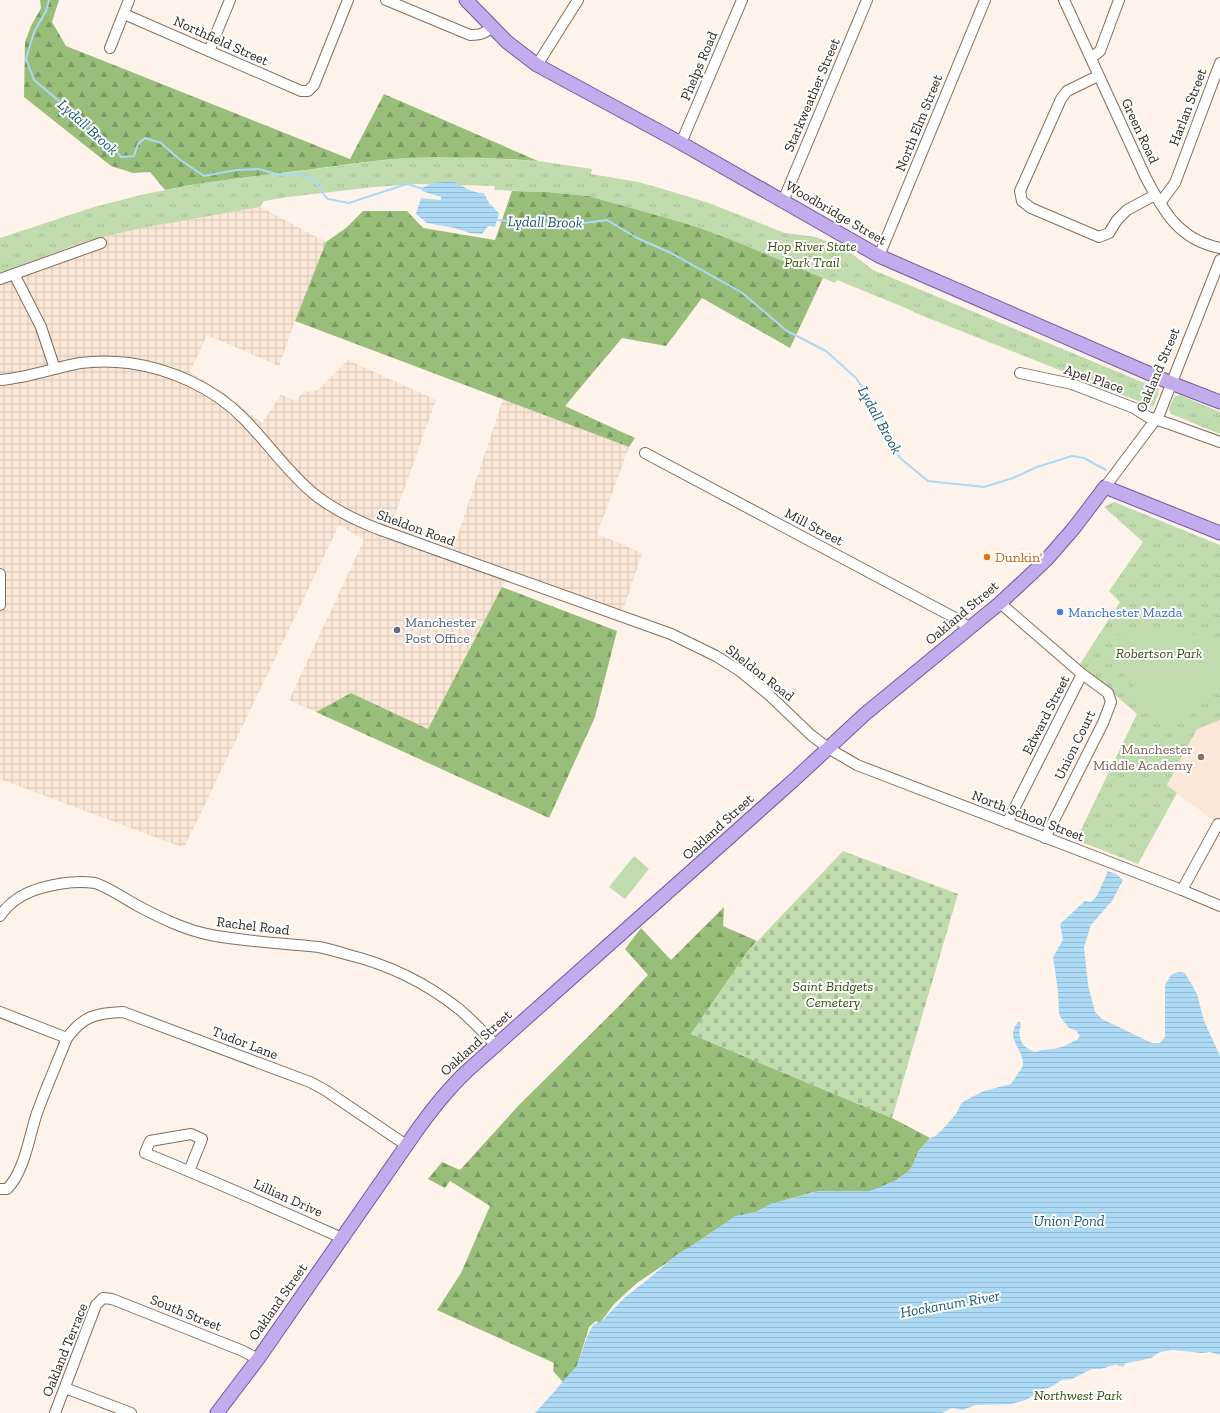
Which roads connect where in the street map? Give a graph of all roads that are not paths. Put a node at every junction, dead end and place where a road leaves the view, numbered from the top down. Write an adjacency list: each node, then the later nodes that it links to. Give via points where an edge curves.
1 (130, 0): 12 (street)
2 (230, 0): 15 (street)
3 (348, 0): 15 (street, Northfield Street, via 314,85 308,91 301,91)
4 (386, 0): 13 (street, via 470,35 479,36)
5 (467, 0): 13 (main road, Woodbridge Street)
6 (578, 0): 18 (street)
7 (742, 0): 20 (street, Phelps Road)
8 (867, 0): 22 (street, Starkweather Street)
9 (985, 0): 25 (street, North Elm Street)
10 (1064, 0): 16 (street, Green Road)
11 (1119, 0): 16 (street, via 1100,50)
12 (124, 14): 14 (street); 15 (street, Northfield Street)
13 (491, 27): 18 (main road, Woodbridge Street)
14 (110, 48)
15 (209, 51)
16 (1091, 58): 19 (street, Green Road)
17 (1220, 63): 21 (street, Harlan Street, via 1175,183)
18 (537, 65): 20 (main road, Woodbridge Street)
19 (1098, 76): 21 (street, Green Road); 21 (street, via 1067,91 1061,99 1020,191 1022,201 1031,208 1099,237 1109,233 1127,210)
20 (681, 143): 22 (main road, Woodbridge Street)
21 (1157, 199): 24 (street, Green Road, via 1182,231)
22 (783, 201): 25 (main road, Woodbridge Street)
23 (101, 243): 28 (street)
24 (1220, 248)
25 (879, 256): 33 (main road, Woodbridge Street)
26 (1220, 260): 27 (street, Oakland Street)
27 (1218, 272): 33 (street, Oakland Street)
28 (14, 274): 29 (street); 30 (street, via 41,327)
29 (0, 279)
30 (55, 369): 32 (street, Sheldon Road); 45 (street, Sheldon Road, via 81,363 128,363 170,373 194,383 218,397 244,418 314,494 354,520 671,634 697,646 740,671)
31 (1020, 373): 35 (street, Apel Place, via 1072,384 1134,408)
32 (0, 380)
33 (1171, 383): 34 (main road, Woodbridge Street); 35 (street, Oakland Street)
34 (1220, 402)
35 (1156, 420): 36 (street, Apel Place); 38 (street, Oakland Street)
36 (1220, 442)
37 (646, 453): 43 (street, Mill Street, via 957,619)
38 (1105, 487): 39 (main road); 41 (main road, Oakland Street, via 1047,559)
39 (1220, 533)
40 (0, 574): 42 (street)
41 (1000, 603): 43 (main road, Oakland Street); 44 (street, Edward Street)
42 (0, 605)
43 (969, 628): 45 (main road, Oakland Street, via 864,714)
44 (1082, 674): 46 (street, Edward Street); 48 (street, Union Court, via 1108,693 1111,702)
45 (828, 748): 46 (street, North School Street, via 857,765); 54 (main road, Oakland Street)
46 (1007, 823): 48 (street, North School Street)
47 (1218, 824): 49 (street)
48 (1045, 838): 49 (street, North School Street)
49 (1182, 890): 50 (street, North School Street)
50 (1220, 906)
51 (0, 916): 54 (street, Rachel Road, via 6,907 26,893 77,881 97,884 179,926 238,940 321,948 391,967 444,997)
52 (0, 1012): 53 (street)
53 (67, 1038): 55 (street, Tudor Lane, via 87,1019 104,1013 123,1012 310,1082); 57 (street, Tudor Lane, via 14,1182 7,1189)
54 (496, 1045): 55 (main road, Oakland Street, via 450,1088)
55 (406, 1145): 58 (main road, Oakland Street)
56 (189, 1171): 56 (street, Lillian Drive, via 145,1153 150,1141 192,1134 202,1139); 58 (street, Lillian Drive)
57 (0, 1189)
58 (342, 1238): 60 (main road, Oakland Street)
59 (103, 1298): 60 (street, South Street, via 112,1298); 61 (street, Oakland Terrace, via 96,1305)
60 (258, 1358): 64 (main road, Oakland Street)
61 (65, 1388): 62 (street, Oakland Terrace); 63 (street)
62 (55, 1413)
63 (130, 1413)
64 (217, 1413)

